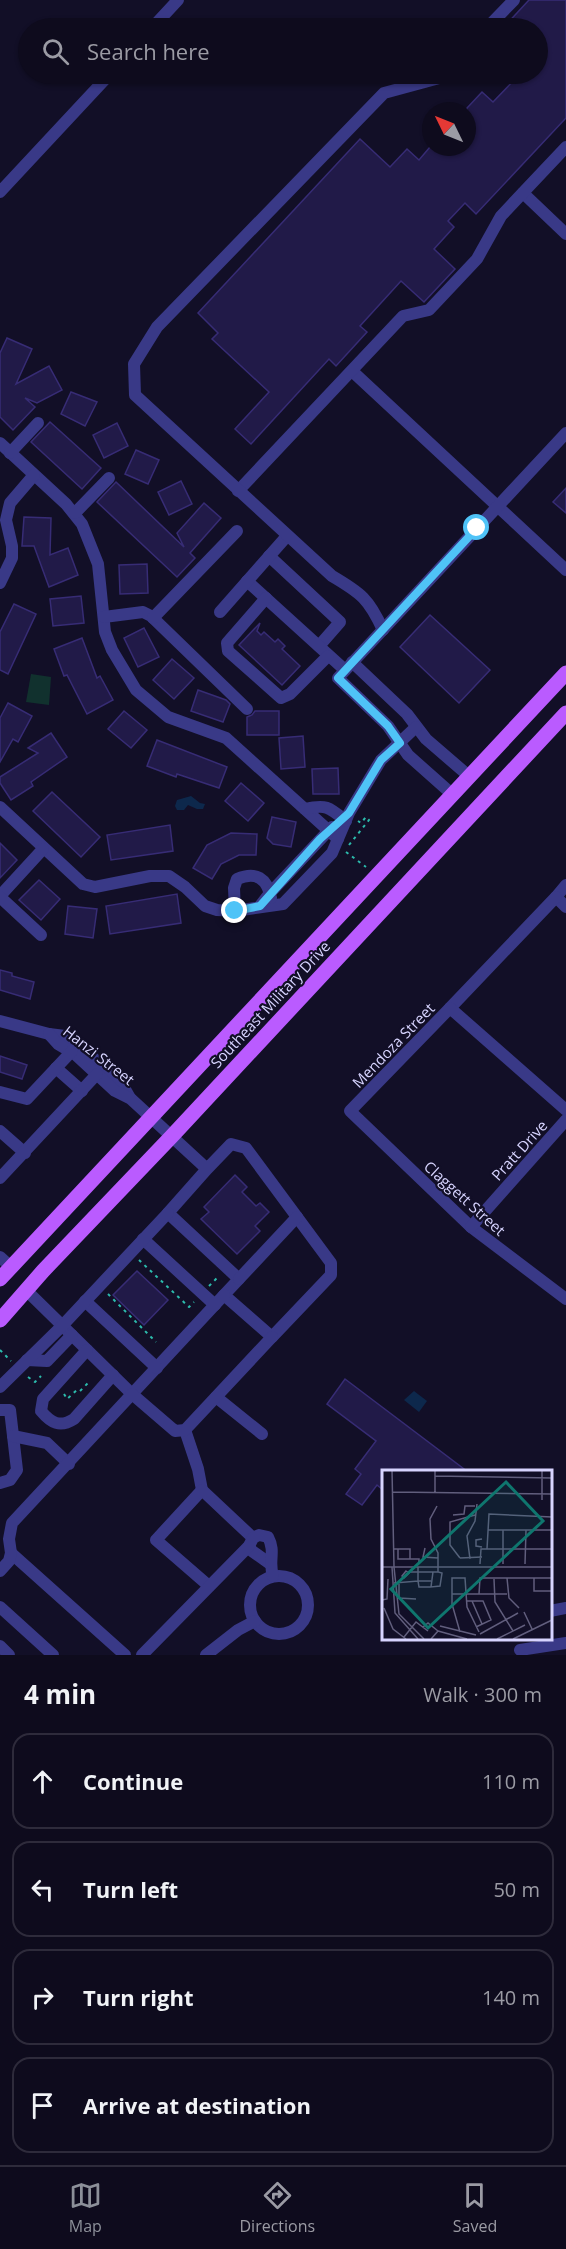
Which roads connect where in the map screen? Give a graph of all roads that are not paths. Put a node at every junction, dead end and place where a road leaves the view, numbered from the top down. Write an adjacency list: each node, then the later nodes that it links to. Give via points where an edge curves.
1 (178, 0): 3 (street)
2 (514, 0): 4 (street)
3 (161, 18)
4 (497, 18)
5 (101, 84): 8 (street)
6 (417, 84): 18 (street, via 384,93 157,327 134,364 135,395)
7 (566, 147): 9 (street)
8 (0, 192)
9 (523, 193): 10 (street); 11 (street, via 501,216 477,259 429,310 403,316)
10 (566, 234)
11 (352, 371): 18 (street); 19 (street)
12 (38, 423): 15 (street)
13 (566, 433): 19 (street)
14 (0, 443): 15 (street)
15 (10, 453): 16 (street)
16 (33, 475): 20 (street); 26 (street, via 10,503 6,520 12,558)
17 (109, 478): 20 (street)
18 (238, 491): 22 (street)
19 (498, 506): 24 (street); 31 (street)
20 (75, 513): 29 (street, via 98,564)
21 (237, 531): 30 (street)
22 (287, 536): 23 (street); 31 (street, via 332,576 363,596)
23 (269, 556): 25 (street); 32 (street, via 340,622)
24 (566, 570)
25 (248, 581): 27 (street); 28 (street)
26 (0, 583)
27 (266, 598): 32 (street); 33 (street, via 227,643 228,651 281,698 290,694)
28 (220, 612)
29 (104, 616): 30 (street, via 143,612); 44 (street, via 112,650 145,699 168,717 226,738)
30 (153, 618): 36 (street)
31 (382, 630): 34 (street)
32 (319, 646): 33 (street)
33 (328, 656): 34 (street)
34 (348, 666): 38 (street, via 407,714); 39 (street, via 338,678 388,726)
35 (566, 673): 40 (main road, Southeast Military Drive)
36 (247, 708)
37 (566, 713): 42 (main road, Southeast Military Drive)
38 (416, 727): 39 (street); 40 (street)
39 (400, 743): 41 (street); 46 (street, via 381,760)
40 (470, 777): 41 (main road, Southeast Military Drive); 42 (main road)
41 (453, 795): 45 (main road); 67 (main road, Southeast Military Drive)
42 (490, 795): 45 (main road, Southeast Military Drive)
43 (0, 807): 48 (street)
44 (305, 809): 46 (street, via 326,806); 47 (street)
45 (473, 813): 70 (main road, Southeast Military Drive)
46 (346, 817): 47 (street)
47 (333, 835): 52 (street); 52 (street, via 332,853 283,904)
48 (43, 849): 50 (street); 54 (street, via 83,884 95,886 169,876 205,906)
49 (566, 885): 51 (street)
50 (0, 896): 55 (street)
51 (555, 897): 53 (street); 56 (street)
52 (268, 901): 54 (street); 54 (street, via 265,882 256,875 247,875 237,879)
53 (566, 907)
54 (235, 911)
55 (41, 935)
56 (450, 1008): 65 (street, Mendoza Street); 66 (street, Mendoza Street)
57 (0, 1021): 58 (street, Hanzi Street)
58 (48, 1034): 59 (street, Hanzi Street); 64 (street, Hanzi Street, via 65,1036 81,1047 122,1084)
59 (72, 1052): 60 (street); 61 (street, Hanzi Street)
60 (56, 1068): 62 (street, via 27,1099); 63 (street)
61 (97, 1074): 63 (street); 64 (street, Hanzi Street, via 115,1091)
62 (0, 1092)
63 (82, 1092): 71 (street)
64 (131, 1099): 67 (street, Hanzi Street)
65 (566, 1110)
66 (350, 1111): 78 (street, Claggett Street)
67 (151, 1117): 70 (street, Hanzi Street); 80 (main road, Southeast Military Drive)
68 (566, 1120): 78 (street, Pratt Drive)
69 (0, 1131): 71 (street)
70 (172, 1136): 74 (street, Hanzi Street); 82 (main road, Southeast Military Drive)
71 (25, 1154): 73 (street)
72 (0, 1160): 73 (street)
73 (10, 1169): 75 (street)
74 (207, 1169): 76 (street); 77 (street, via 231,1144 246,1148)
75 (0, 1178)
76 (168, 1212): 79 (street); 81 (street)
77 (297, 1217): 81 (street); 90 (street, via 331,1263 331,1275)
78 (471, 1227): 84 (street, Claggett Street)
79 (143, 1239): 85 (street); 86 (street)
80 (4, 1268)
81 (239, 1279): 83 (street)
82 (26, 1290): 87 (main road, Southeast Military Drive); 88 (street)
83 (224, 1295): 86 (street); 90 (street)
84 (566, 1299)
85 (86, 1301): 88 (street); 93 (street)
86 (215, 1305): 93 (street)
87 (0, 1320)
88 (62, 1326): 89 (street); 92 (street)
89 (72, 1335): 91 (street); 92 (street, via 47,1361)
90 (272, 1338): 97 (street)
91 (87, 1350): 94 (street); 94 (street, via 43,1399 41,1411 48,1419 65,1424 74,1419)
92 (27, 1360): 95 (street)
93 (157, 1368): 96 (street)
94 (113, 1375): 96 (street)
95 (0, 1387)
96 (132, 1394): 99 (street, via 175,1431); 102 (street)
97 (216, 1397): 99 (street); 100 (street)
98 (0, 1410): 101 (street, via 10,1410)
99 (185, 1430): 104 (street)
100 (262, 1434)
101 (13, 1436): 102 (street, via 47,1443); 103 (street, via 17,1470 10,1480)
102 (69, 1464): 106 (street, via 12,1523)
103 (0, 1483)
104 (202, 1490): 105 (street); 110 (street, via 156,1540)
105 (251, 1542): 107 (street, via 252,1551); 107 (street, via 259,1535 268,1537 273,1552); 110 (street)
106 (11, 1553): 108 (street); 120 (street)
107 (269, 1563): 109 (street)
108 (0, 1571)
109 (273, 1576): 114 (street, via 260,1583 252,1594 250,1608); 114 (street, via 293,1579 303,1588 308,1601 306,1615 286,1633 272,1633)
110 (209, 1586): 121 (street)
111 (0, 1607): 119 (street)
112 (566, 1608): 113 (street)
113 (551, 1611)
114 (255, 1621): 122 (street)
115 (566, 1643): 117 (street)
116 (0, 1646): 118 (street)
117 (519, 1648)
118 (9, 1655)
119 (53, 1655)
120 (125, 1655)
121 (142, 1655)
122 (206, 1655)

